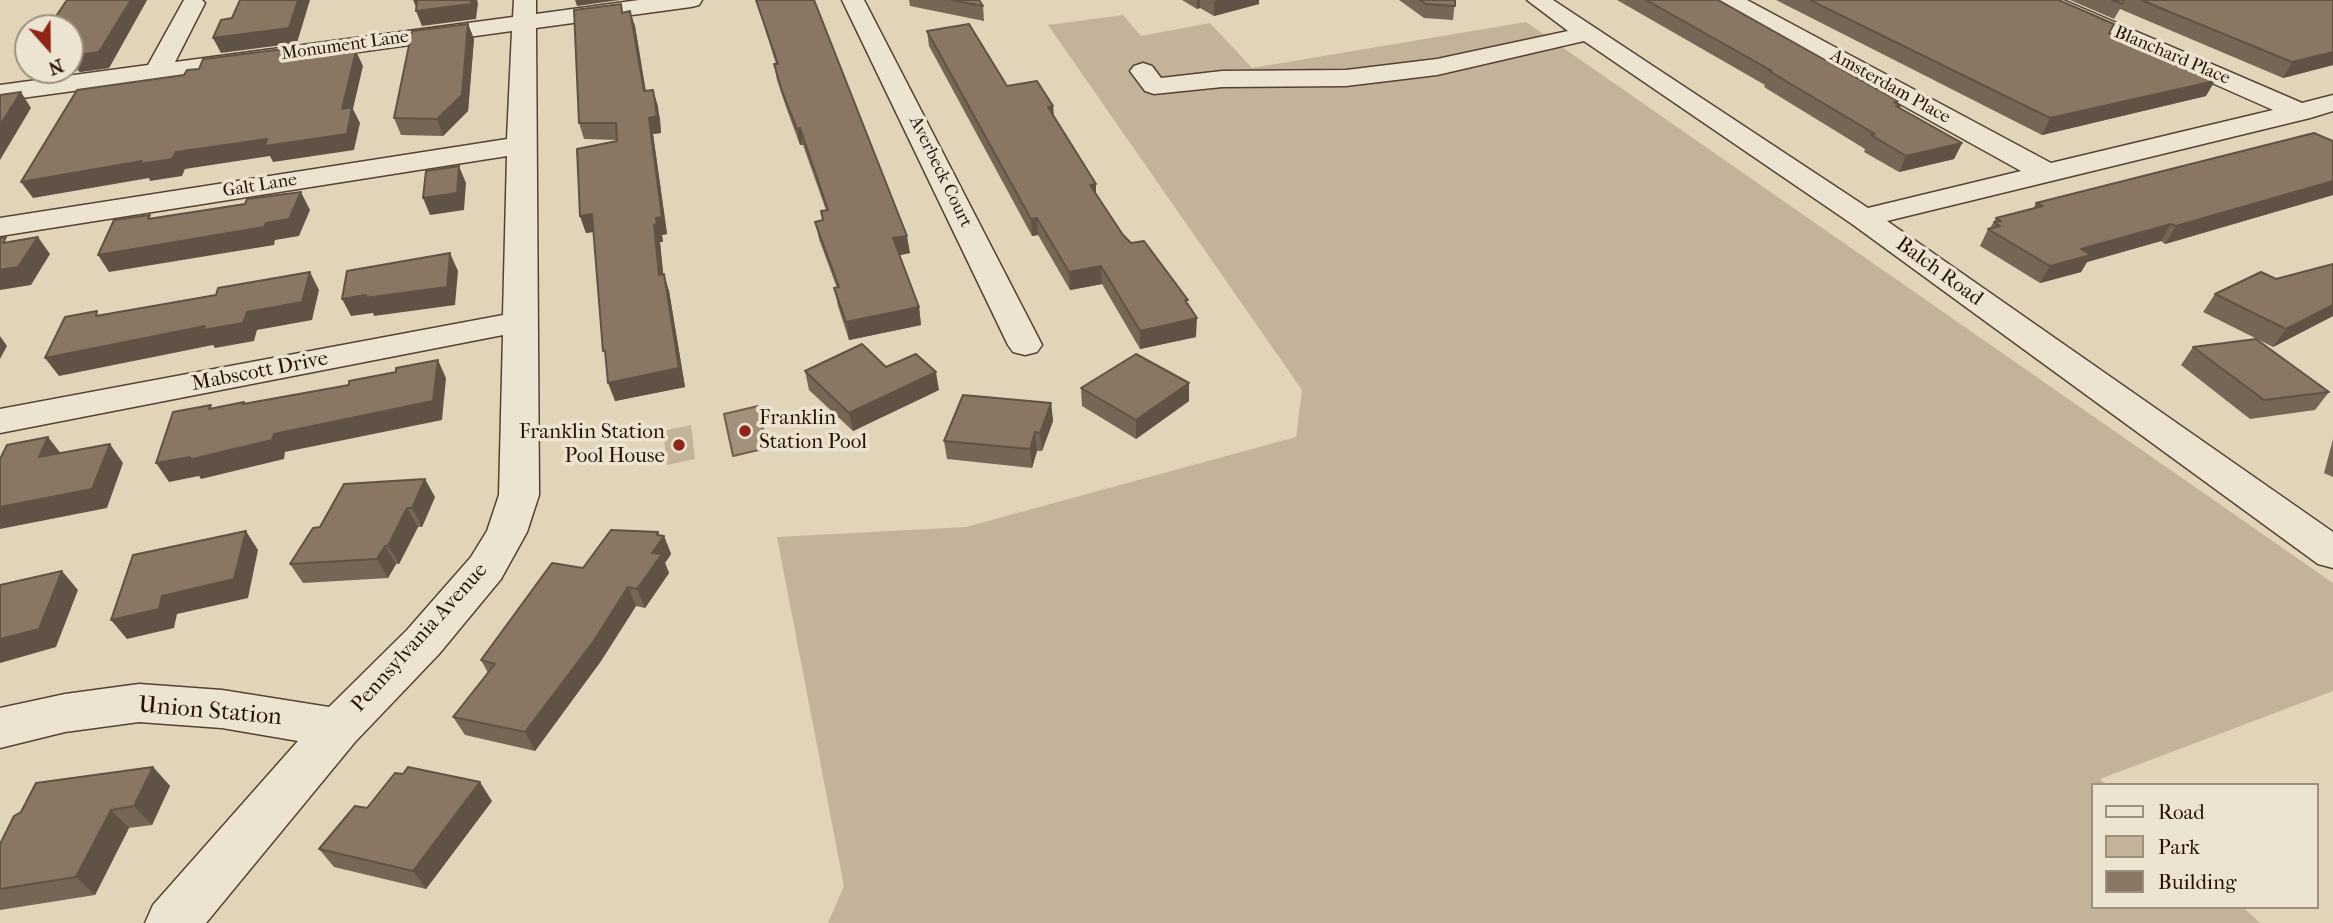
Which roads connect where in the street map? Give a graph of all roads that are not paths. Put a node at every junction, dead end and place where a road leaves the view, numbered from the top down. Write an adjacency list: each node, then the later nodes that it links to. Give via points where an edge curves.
1 (691, 0): 7 (street, Monument Lane)
2 (853, 0): 19 (street, Averbeck Court)
3 (1538, 0): 8 (street, Balch Road)
4 (1730, 0): 15 (street, Amsterdam Place)
5 (2044, 0): 13 (street, Blanchard Place)
6 (192, 3): 10 (street)
7 (524, 10): 10 (street, Monument Lane); 14 (street, Pennsylvania Avenue)
8 (1589, 33): 9 (street, via 1437,66 1346,78 1222,79 1154,86); 16 (street, Balch Road)
9 (1143, 71)
10 (157, 72): 11 (street, Monument Lane)
11 (0, 93)
12 (2333, 103): 13 (street)
13 (2301, 112): 15 (street)
14 (521, 145): 17 (street, Galt Lane); 18 (street, Pennsylvania Avenue)
15 (2049, 174): 16 (street)
16 (1863, 218): 21 (street, Balch Road)
17 (0, 227)
18 (520, 322): 20 (street, Mabscott Drive); 22 (street, Pennsylvania Avenue, via 519,495 507,532 486,568 432,631)
19 (1025, 345)
20 (0, 421)
21 (2333, 553)
22 (338, 728): 23 (street, Union Station, via 222,709 139,703 65,713); 24 (street, Pennsylvania Avenue)
23 (0, 729)
24 (172, 923)

